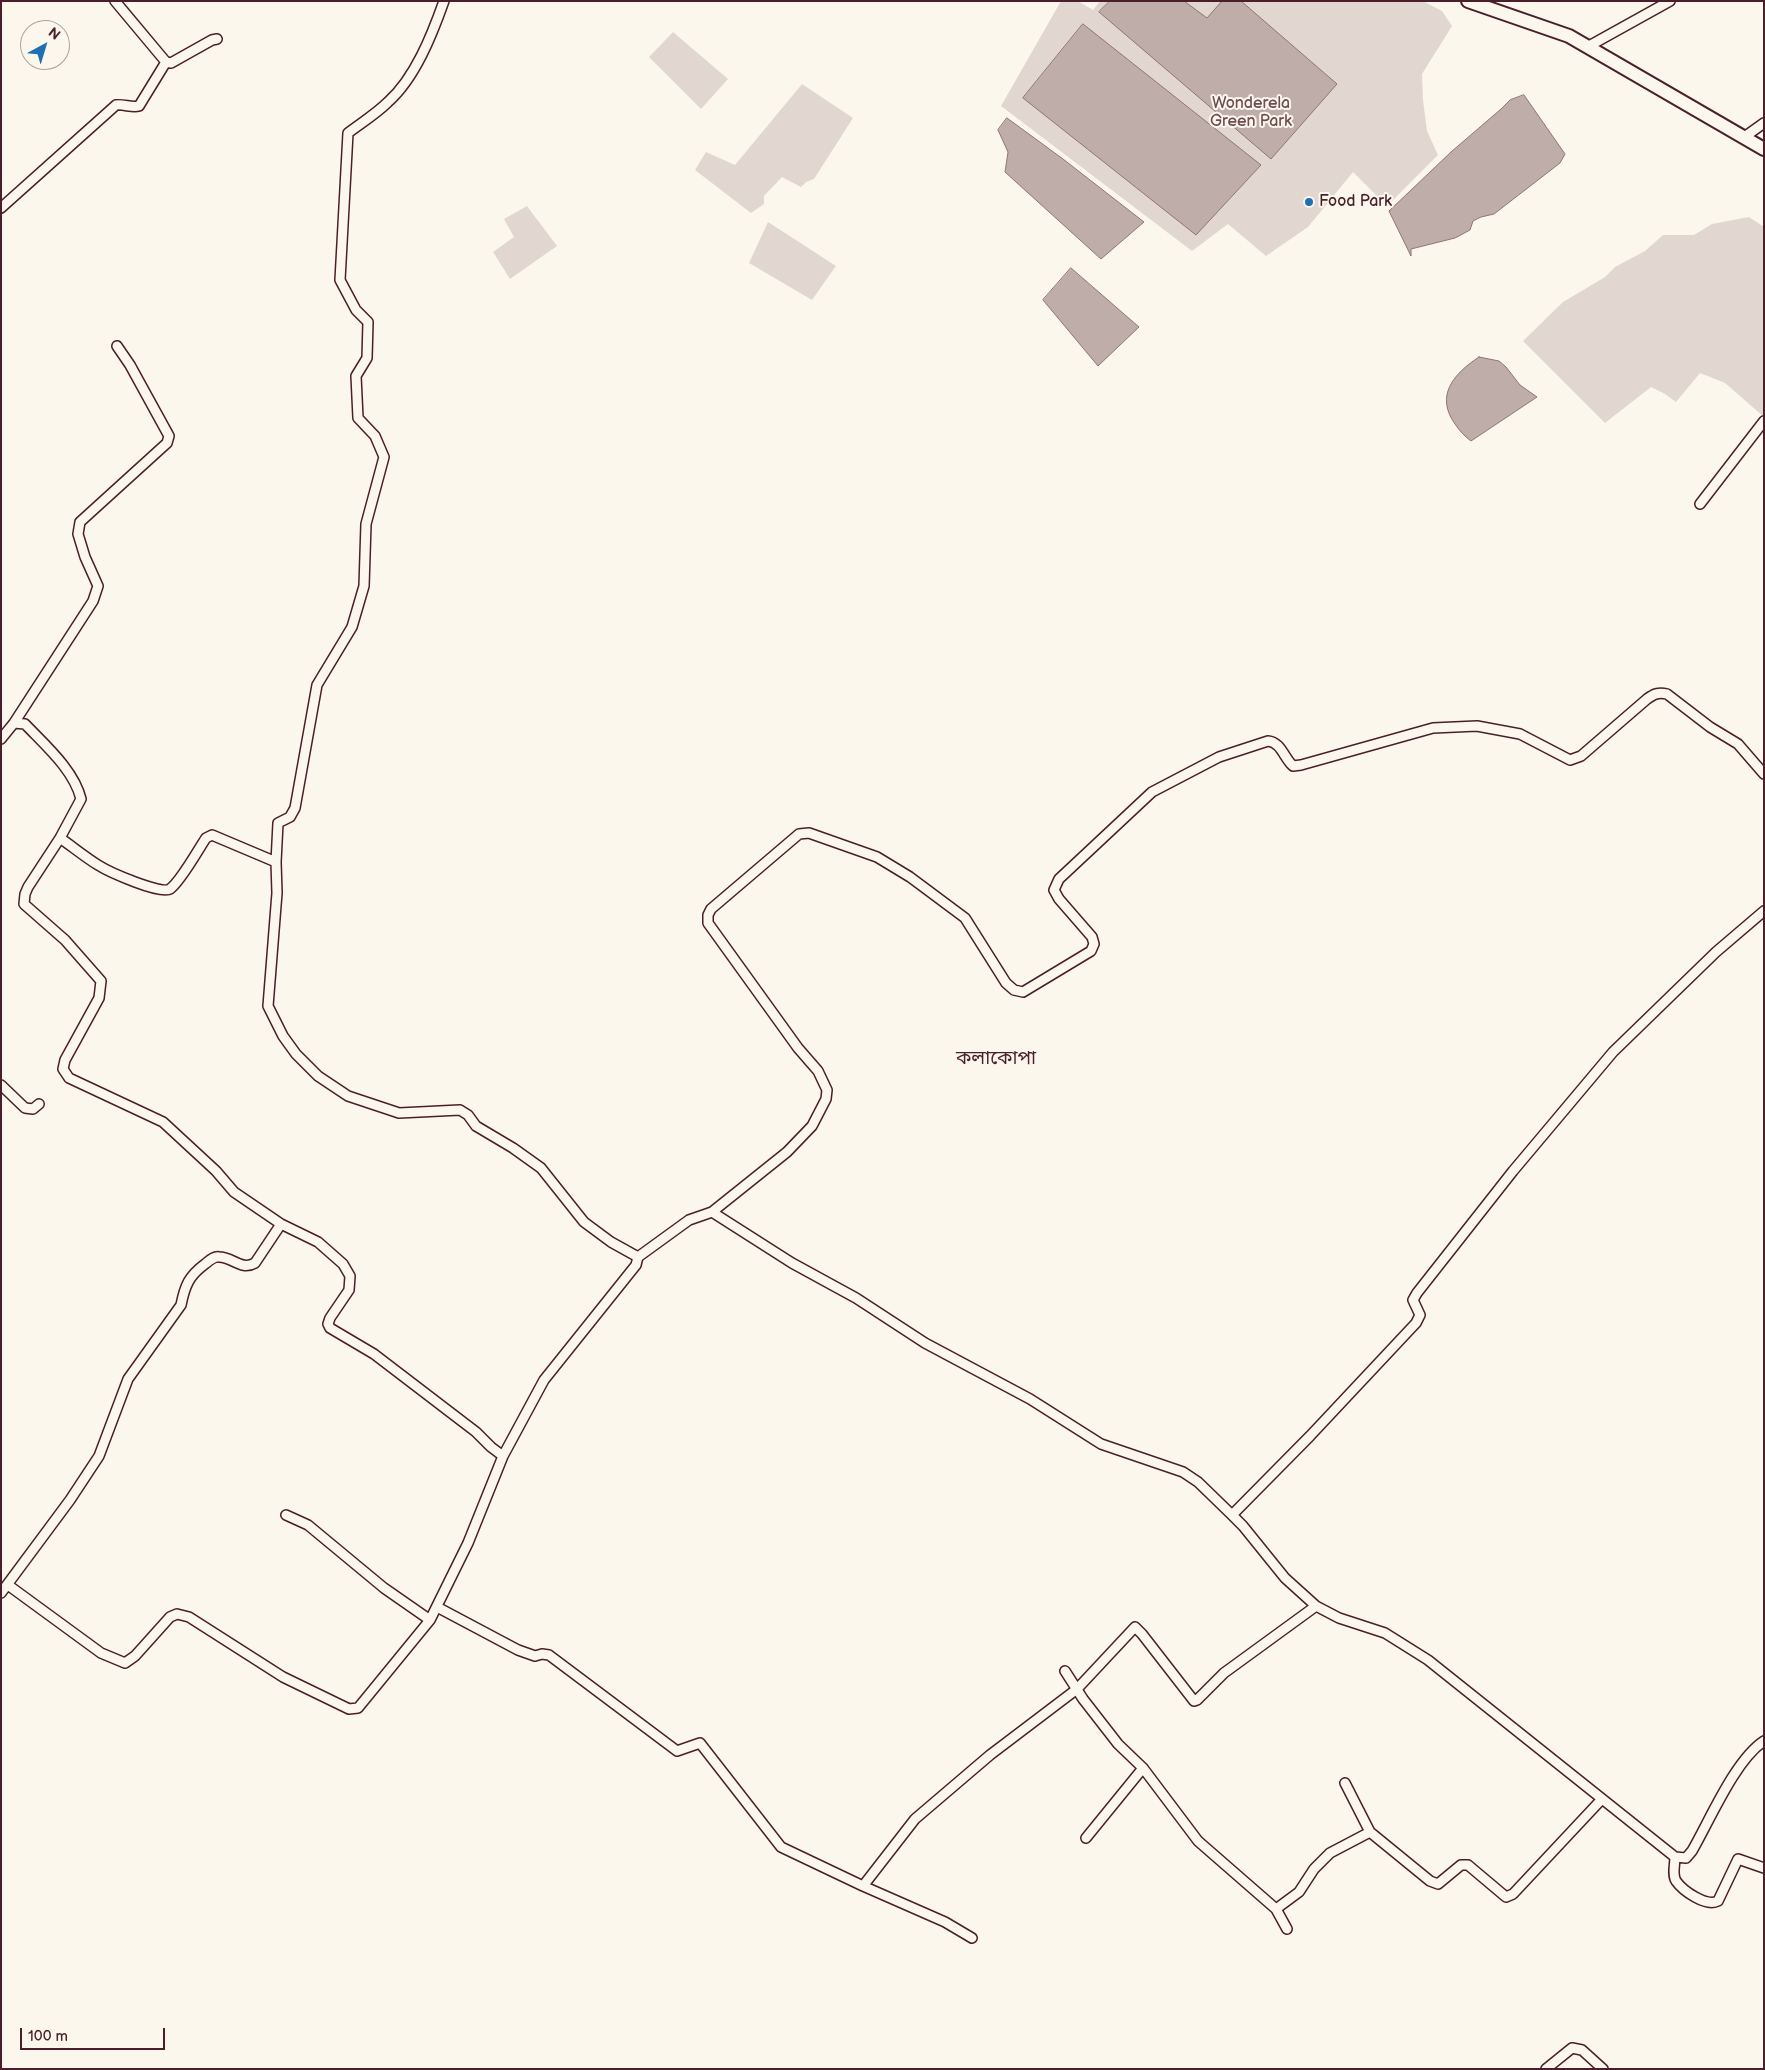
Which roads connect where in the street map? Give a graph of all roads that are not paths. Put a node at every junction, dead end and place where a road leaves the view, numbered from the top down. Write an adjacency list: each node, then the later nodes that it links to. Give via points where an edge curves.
1 (115, 1): 7 (street)
2 (444, 1): 19 (street, via 425,48 410,74 389,102 348,133 340,280 356,310 368,322 367,358 356,376 358,418 375,436 384,457 366,524 364,586 352,627 317,685 295,808 290,816 278,823)
3 (1468, 1): 6 (main road, via 1570,36)
4 (1670, 1): 6 (street)
5 (217, 39): 7 (street, via 171,64)
6 (1589, 46): 9 (main road)
7 (166, 62): 11 (street, via 139,106 116,105)
8 (1764, 123): 9 (street)
9 (1743, 138): 10 (main road)
10 (1764, 149)
11 (1, 208)
12 (117, 346): 15 (street, via 169,436 167,443 80,522 78,534 98,586 93,601)
13 (1764, 421): 14 (street)
14 (1700, 504)
15 (14, 723): 16 (street); 18 (street, via 25,724 59,760 79,791 82,799)
16 (1, 739)
17 (1764, 774): 23 (street, via 1738,744 1710,728 1667,694 1660,693 1647,699 1581,756 1570,760 1520,734 1477,726 1433,728 1293,766 1278,745 1268,741 1219,757 1152,792 1059,879 1054,890 1092,937 1094,944 1091,951 1023,992 1006,983 965,918 910,877 877,857 809,833 799,834 711,909 708,923 818,1071 826,1099 812,1126 787,1152)
18 (60, 838): 19 (street, via 100,866 164,891 177,882 212,834); 24 (street, via 28,887 24,904 66,940 102,981 99,998 65,1060 63,1070 69,1078 163,1122 234,1192)
19 (276, 862): 25 (street, via 277,893 268,1006 296,1054 318,1076 348,1096 399,1113 460,1110 476,1126 541,1168 584,1222)
20 (1764, 911): 28 (street, via 1716,952 1613,1052 1416,1293 1413,1300 1420,1315 1416,1323)
21 (1, 1085): 22 (street, via 25,1108 33,1109)
22 (39, 1104)
23 (712, 1212): 25 (street, via 689,1220); 28 (street, via 925,1343 1030,1399 1101,1444 1183,1472)
24 (281, 1224): 26 (street, via 318,1242 344,1264 350,1276 349,1290 330,1318 330,1328 388,1364); 29 (street, via 249,1267 220,1256 192,1273 181,1305 128,1379 99,1456)
25 (638, 1257): 26 (street, via 636,1265 544,1380)
26 (504, 1456): 32 (street)
27 (286, 1515): 33 (street, via 308,1525 384,1588)
28 (1232, 1515): 31 (street, via 1285,1578)
29 (8, 1585): 30 (street); 33 (street, via 112,1659 125,1663 170,1617 177,1614 188,1617 283,1677 349,1710 358,1708 365,1701)
30 (1, 1593)
31 (1316, 1606): 35 (street, via 1224,1673 1197,1700 1190,1699 1135,1627); 39 (street, via 1339,1618 1384,1633 1428,1660)
32 (437, 1607): 33 (street); 44 (street, via 518,1650 535,1656 550,1655 677,1751 700,1743 781,1847)
33 (430, 1620)
34 (1066, 1672): 35 (street)
35 (1077, 1689): 37 (street, via 1118,1744); 44 (street, via 990,1755 915,1819)
36 (1764, 1741): 42 (street, via 1742,1761 1692,1851 1686,1858)
37 (1142, 1768): 41 (street); 45 (street, via 1198,1840)
38 (1345, 1783): 40 (street)
39 (1601, 1800): 40 (street, via 1506,1897 1468,1865 1461,1865 1438,1884 1430,1881); 42 (street)
40 (1370, 1832): 45 (street, via 1330,1853 1314,1869 1300,1892)
41 (1086, 1838)
42 (1675, 1857): 43 (street, via 1676,1881 1698,1899 1709,1903 1718,1901 1738,1859)
43 (1764, 1868)
44 (863, 1886): 47 (street, via 945,1922)
45 (1276, 1910): 46 (street)
46 (1287, 1929)
47 (972, 1938)
48 (1546, 2069): 49 (street, via 1572,2048 1582,2050)
49 (1603, 2069)

